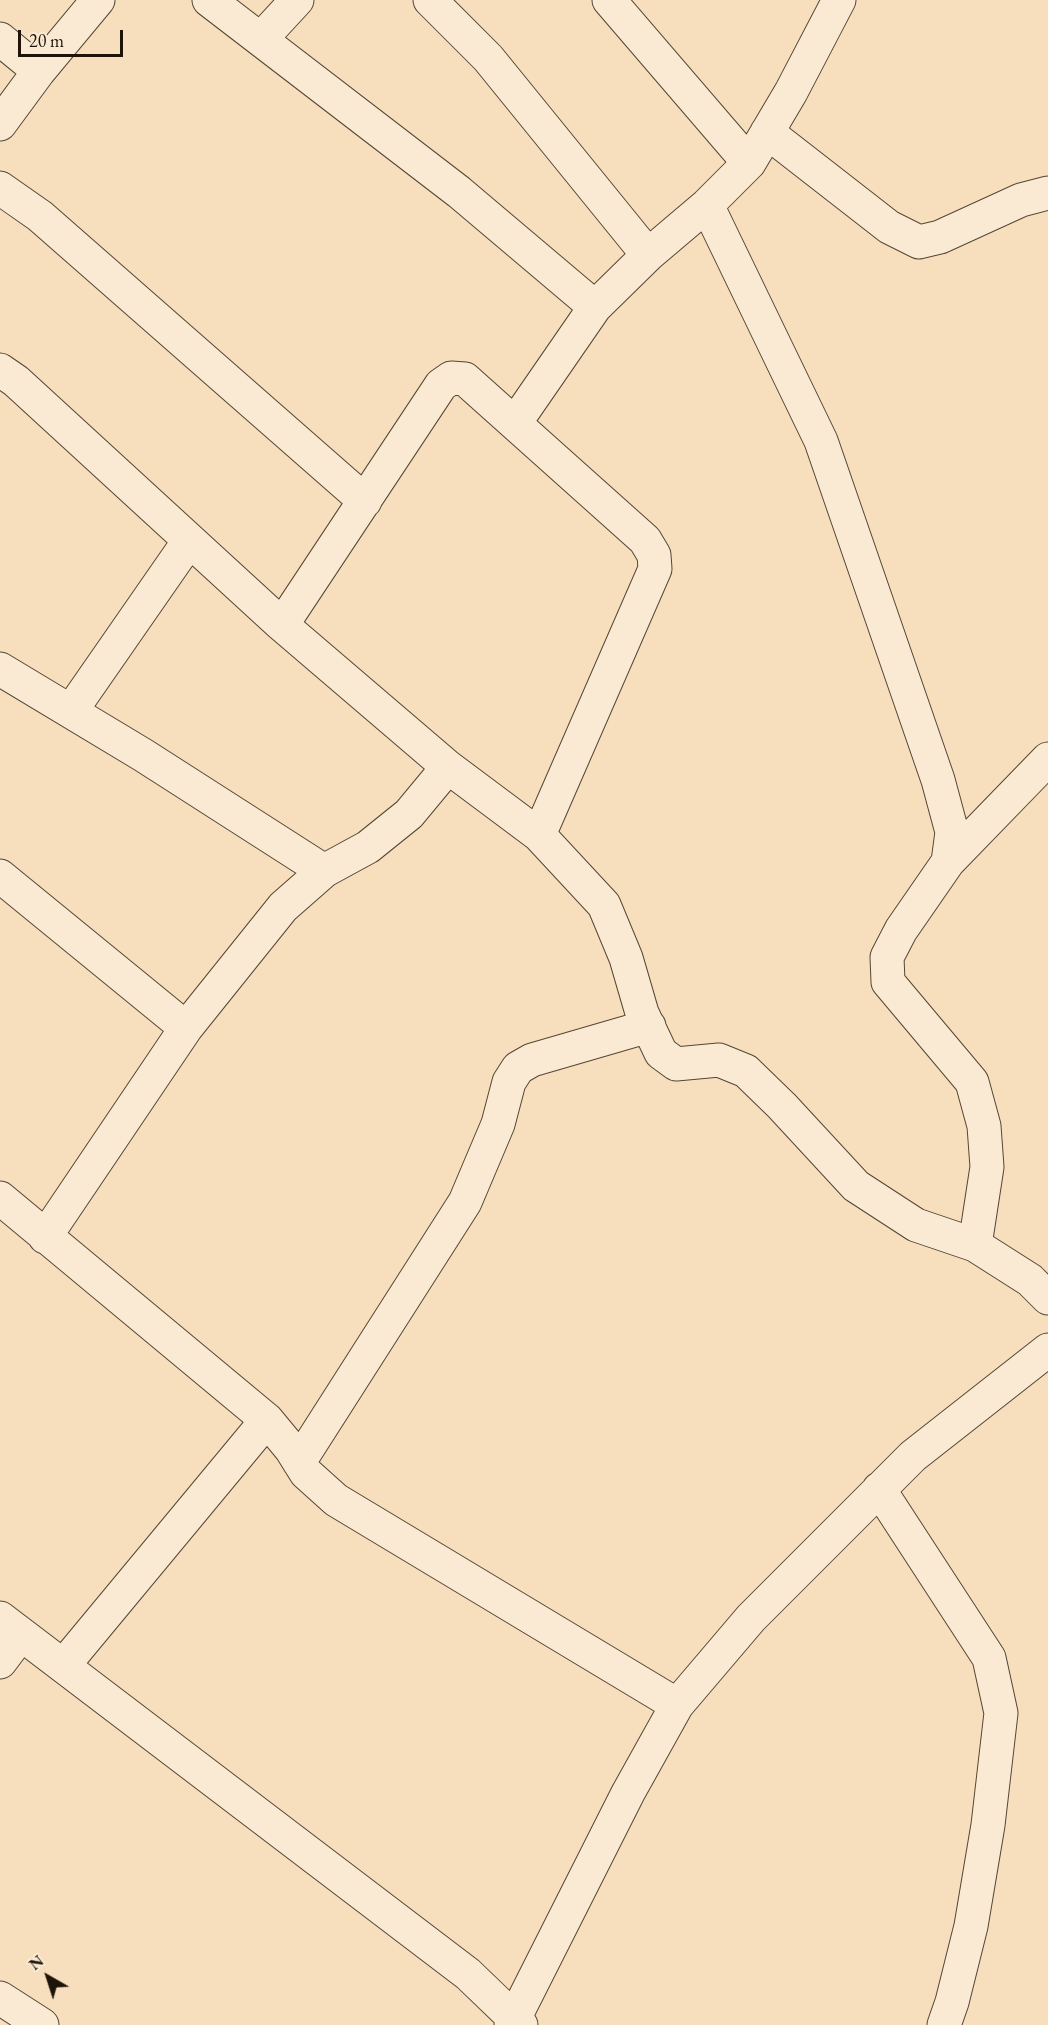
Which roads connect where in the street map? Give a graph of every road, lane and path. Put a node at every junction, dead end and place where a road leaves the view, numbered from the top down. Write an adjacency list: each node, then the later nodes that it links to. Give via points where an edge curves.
1 (98, 0): 9 (street)
2 (209, 0): 8 (street)
3 (297, 0): 8 (street)
4 (430, 0): 16 (street, via 488,57)
5 (609, 0): 12 (street)
6 (839, 0): 11 (street)
7 (0, 39): 9 (street)
8 (261, 39): 17 (street, via 459,192)
9 (39, 71): 10 (street)
10 (0, 124)
11 (767, 132): 12 (street); 14 (street, via 889,227 919,242 940,237 1021,200)
12 (749, 163): 15 (street)
13 (0, 188): 20 (street, via 40,216)
14 (1048, 194)
15 (707, 205): 16 (street); 28 (street, via 821,441 938,780 952,832)
16 (648, 255): 17 (street)
17 (595, 307): 19 (street)
18 (0, 370): 21 (street)
19 (515, 423): 20 (street, via 465,379 451,378 441,385); 27 (street, via 645,540 654,555 655,568)
20 (365, 501): 22 (street)
21 (189, 541): 22 (street); 24 (street)
22 (282, 625): 26 (street)
23 (0, 669): 24 (street)
24 (71, 711): 29 (street)
25 (1048, 759): 28 (street)
26 (448, 767): 27 (street); 29 (street, via 409,814 368,847)
27 (539, 836): 31 (street, via 604,905)
28 (948, 862): 35 (street, via 887,957 888,982 972,1082 984,1126 987,1167)
29 (324, 871): 32 (street, via 283,907)
30 (0, 876): 32 (street)
31 (649, 1026): 35 (street, via 661,1053 676,1064 719,1060 746,1071 856,1186 916,1225); 39 (street, via 532,1060 519,1068 509,1082 498,1124 465,1202)
32 (186, 1028): 34 (street)
33 (0, 1198): 34 (street)
34 (45, 1237): 38 (street)
35 (975, 1245): 36 (street, via 1029,1280)
36 (1048, 1298)
37 (1048, 1350): 40 (street, via 913,1456)
38 (267, 1420): 39 (street); 43 (street)
39 (299, 1462): 44 (street, via 336,1500)
40 (879, 1489): 44 (street, via 751,1618); 48 (street, via 990,1658 1001,1713 971,1926)
41 (11, 1626): 42 (street); 43 (street)
42 (0, 1662)
43 (63, 1666): 46 (street, via 468,1974)
44 (677, 1705): 46 (street, via 628,1794)
45 (0, 1998): 47 (street)
46 (516, 2023)
47 (42, 2025)
48 (944, 2025)

